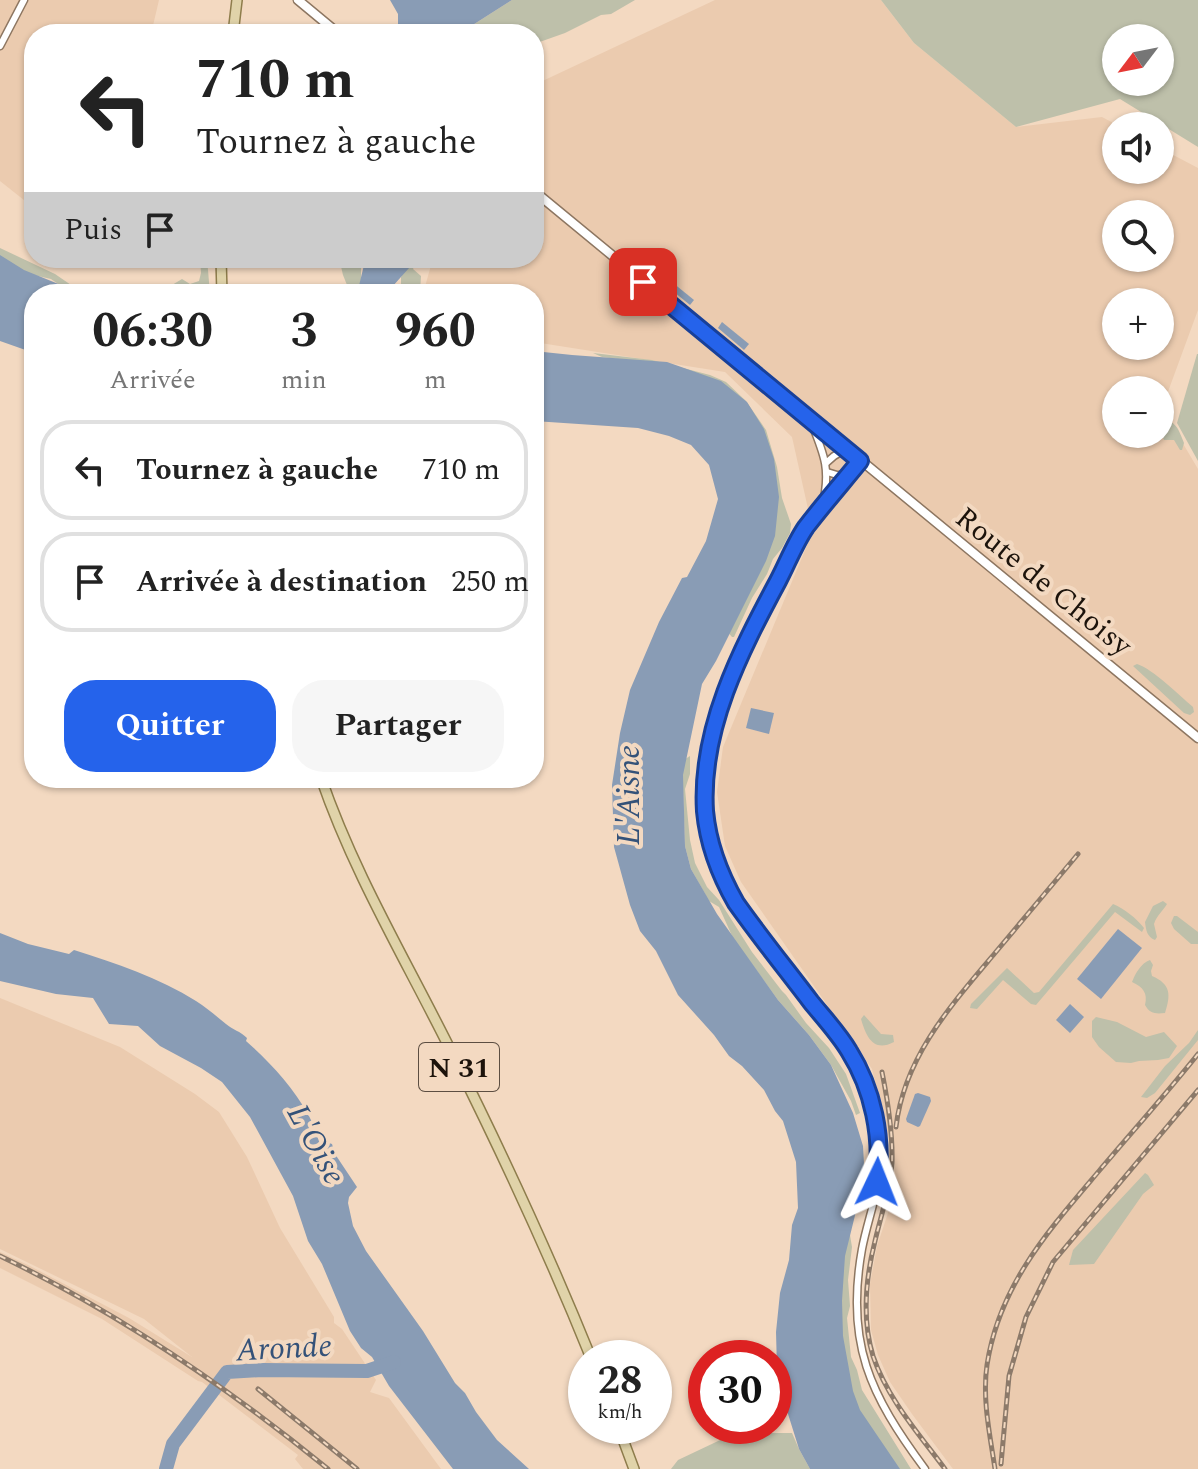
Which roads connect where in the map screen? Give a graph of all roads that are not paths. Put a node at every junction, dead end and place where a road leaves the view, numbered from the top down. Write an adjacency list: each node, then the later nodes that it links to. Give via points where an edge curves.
1 (24, 0): 6 (street)
2 (237, 0): 4 (main road)
3 (298, 0): 5 (street)
4 (234, 24)
5 (327, 24)
6 (0, 46)
7 (544, 199): 8 (street, Route de Choisy)
8 (811, 420): 9 (street, Route de Choisy); 11 (street)
9 (846, 449): 10 (street, Route de Choisy); 11 (street)
10 (860, 461): 13 (street); 15 (street, Route de Choisy)
11 (826, 463): 12 (street)
12 (827, 472): 13 (street); 14 (street)
13 (848, 475): 14 (street)
14 (821, 511): 20 (street, via 805,529 736,665 709,753 705,812 716,863 736,903 849,1050 867,1090 876,1120 879,1163 860,1260 858,1335 877,1395)
15 (1198, 738)
16 (325, 788): 17 (main road, N 31, via 369,892 502,1155)
17 (583, 1340)
18 (625, 1444): 19 (main road)
19 (634, 1469)
20 (925, 1469)

